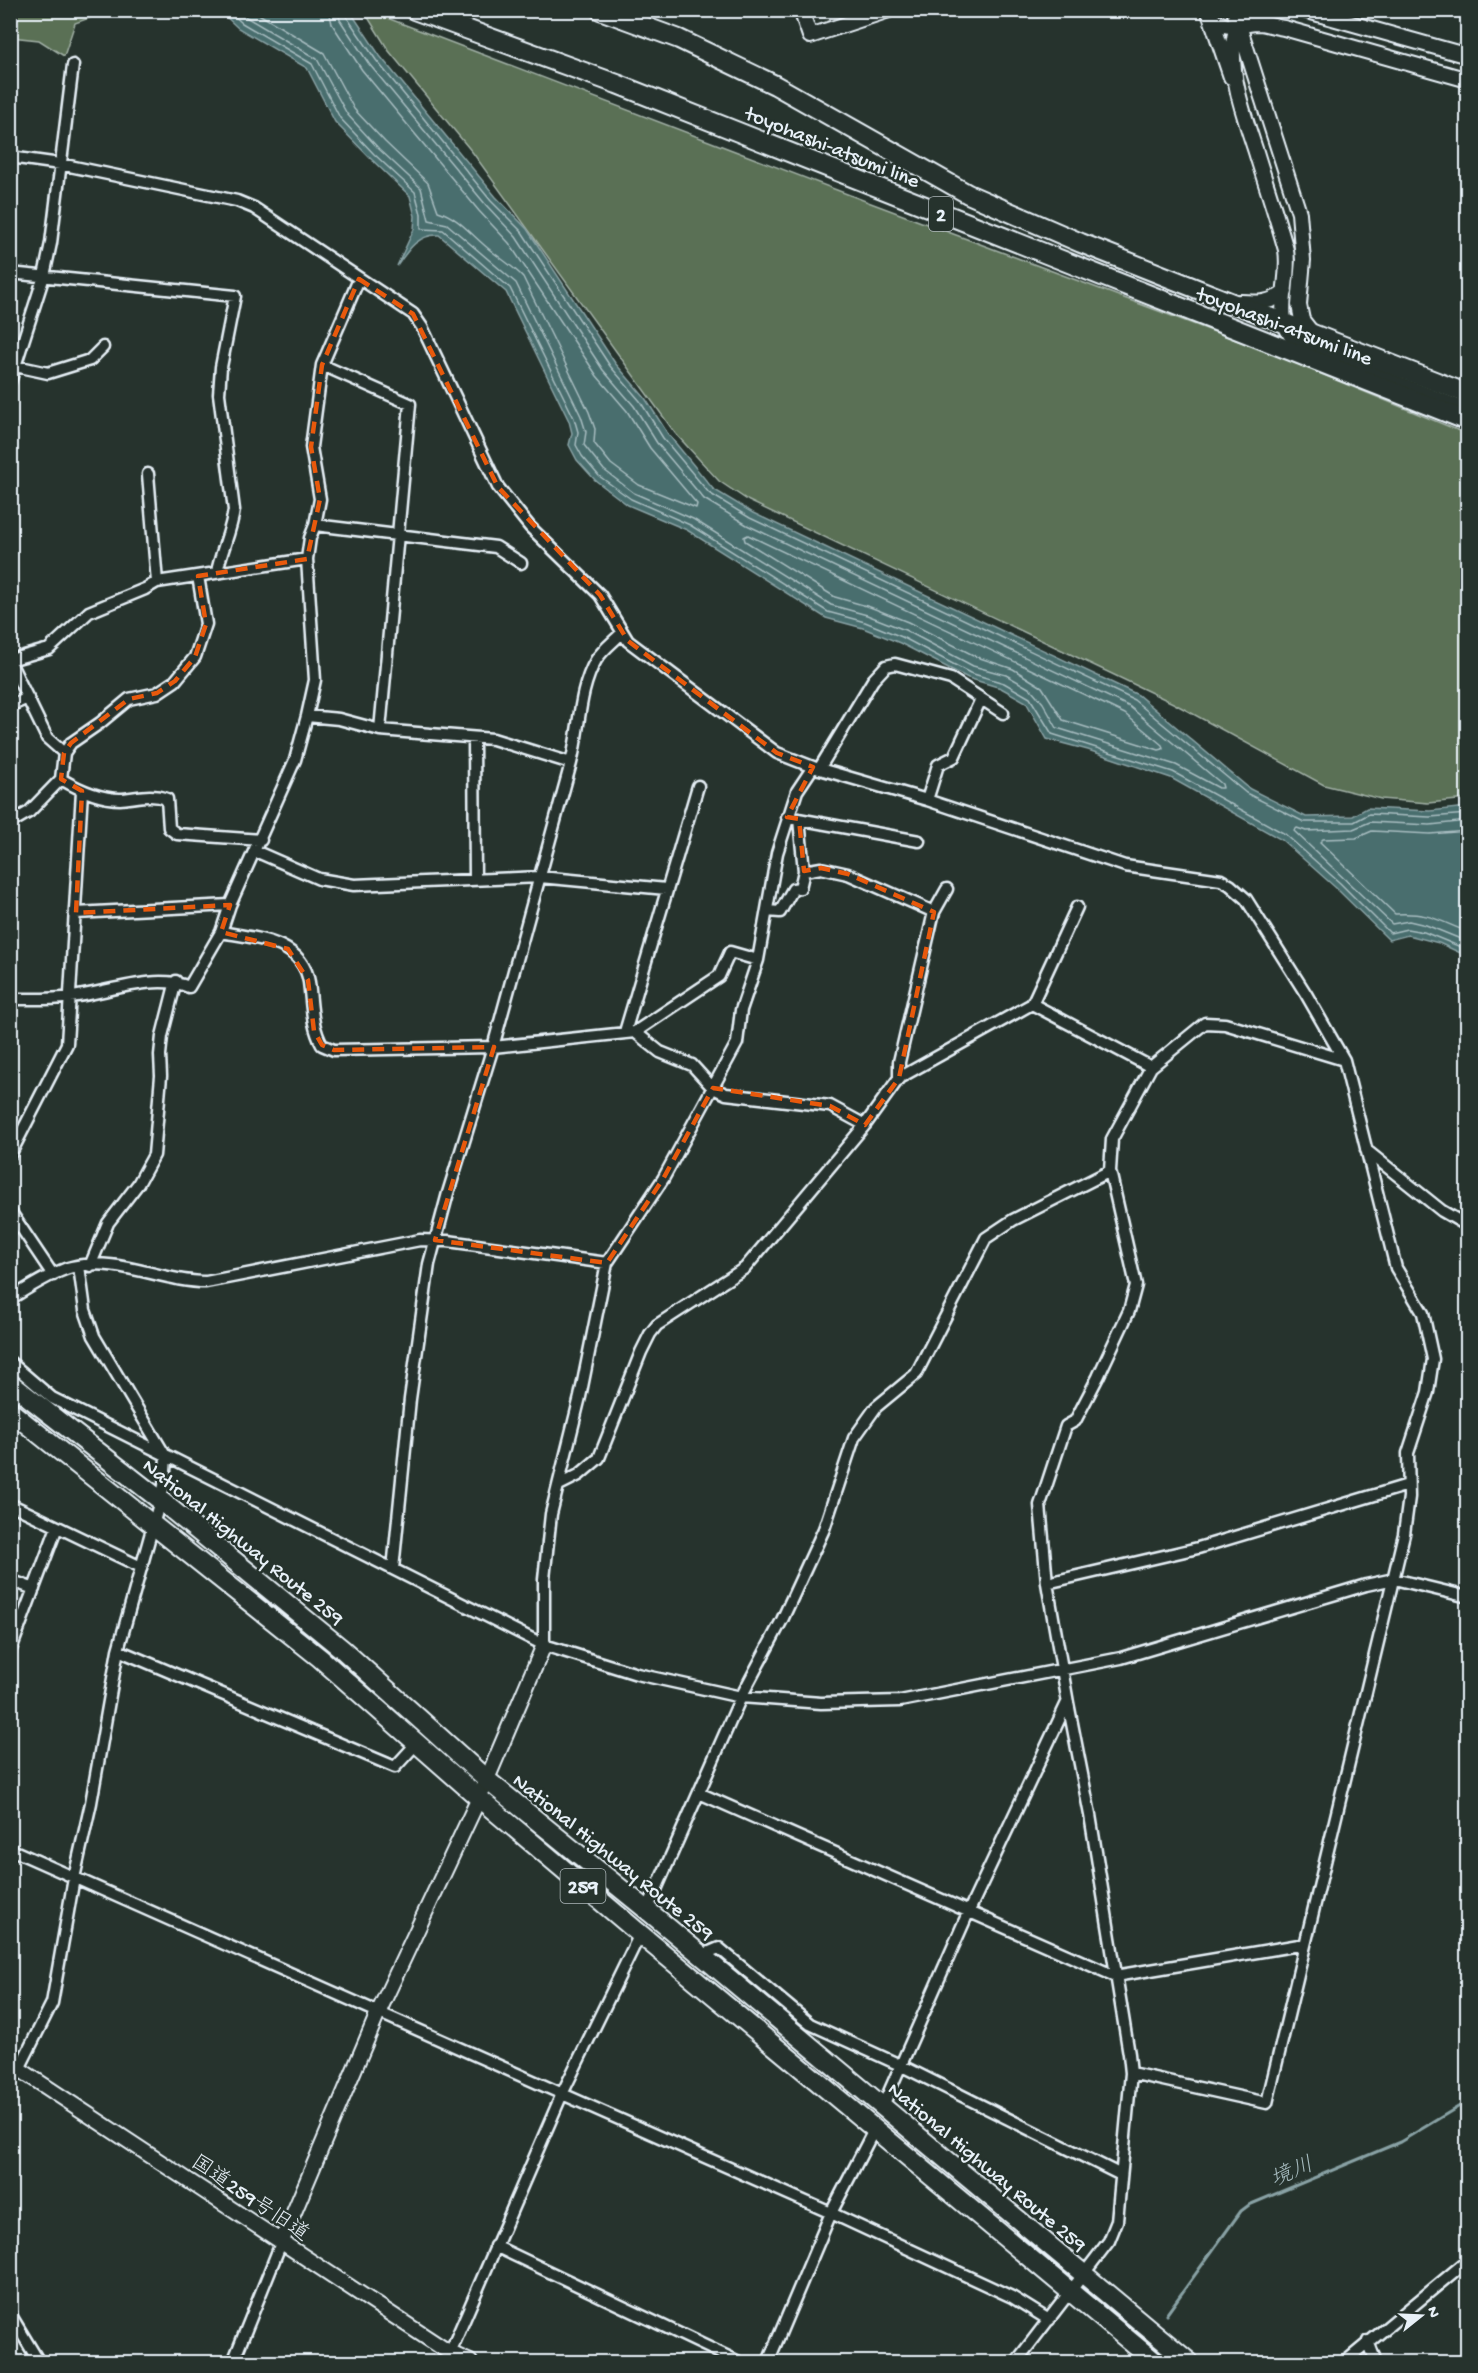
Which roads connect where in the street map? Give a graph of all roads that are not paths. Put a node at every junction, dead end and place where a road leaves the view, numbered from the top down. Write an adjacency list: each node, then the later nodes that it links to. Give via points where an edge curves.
1 (414, 10): 26 (main road, toyohashi-atsumi line / 2, via 617,84)
2 (600, 10): 23 (main road, toyohashi-atsumi line / 2, via 679,39 775,85 969,194)
3 (801, 10): 4 (street, via 810,36)
4 (889, 10)
5 (1234, 10): 9 (street)
6 (1248, 10): 9 (street)
7 (1304, 10): 12 (street)
8 (1209, 13): 9 (street, via 1220,25); 15 (street)
9 (1239, 27): 10 (street, via 1260,24); 11 (street); 15 (street, via 1233,44)
10 (1284, 28): 11 (street, via 1255,34); 14 (street)
11 (1248, 56): 19 (street, via 1299,213)
12 (1467, 56)
13 (73, 65): 17 (street)
14 (1467, 80)
15 (1240, 104): 22 (street, via 1286,250)
16 (10, 157): 17 (street)
17 (60, 164): 20 (street); 21 (street, via 237,201 254,208)
18 (10, 273): 20 (street)
19 (1301, 273): 24 (street); 25 (street, via 1300,310 1306,328)
20 (44, 276): 29 (street); 39 (street, via 235,296 219,394 234,510)
21 (359, 279): 28 (street); 42 (street, via 412,314 422,327 498,487 530,527 600,595)
22 (1285, 292): 23 (street, via 1267,303); 24 (street)
23 (1230, 302): 24 (main road, toyohashi-atsumi line / 2)
24 (1283, 323): 25 (main road, toyohashi-atsumi line / 2); 26 (street, via 1270,335); 32 (street, via 1303,346)
25 (1314, 336): 31 (main road, toyohashi-atsumi line / 2)
26 (1256, 338): 33 (main road, toyohashi-atsumi line / 2)
27 (103, 347): 29 (street, via 90,360 48,373)
28 (322, 365): 35 (street, via 311,447 320,489); 36 (street, via 410,404)
29 (13, 366): 30 (street)
30 (10, 382)
31 (1467, 394)
32 (1467, 411)
33 (1467, 421)
34 (148, 474): 41 (street)
35 (315, 525): 36 (street); 37 (street)
36 (397, 535): 38 (street, via 496,547); 49 (street)
37 (307, 559): 39 (street); 48 (street, via 315,680)
38 (521, 563)
39 (217, 572): 40 (street)
40 (198, 576): 41 (street); 51 (street, via 206,624 195,657 175,681 158,693 129,699 71,743)
41 (157, 582): 43 (street, via 89,612 49,649)
42 (622, 633): 52 (street, via 597,658 582,695); 53 (street, via 777,753)
43 (10, 661): 44 (street)
44 (28, 698): 46 (street); 51 (street, via 47,738)
45 (981, 699): 47 (street); 53 (street, via 951,679 895,664 885,666); 57 (street, via 954,757 938,765)
46 (10, 706)
47 (1003, 713)
48 (307, 716): 49 (street, via 339,719); 61 (street, via 295,760)
49 (380, 730): 50 (street)
50 (474, 738): 52 (street, via 493,739); 66 (street)
51 (64, 753): 54 (street)
52 (571, 763): 65 (street)
53 (816, 768): 57 (street); 58 (street, via 797,791)
54 (62, 779): 56 (street); 60 (street, via 29,812)
55 (698, 786): 67 (street)
56 (82, 790): 61 (street, via 117,799 157,795 167,800 169,828 177,834); 73 (street)
57 (927, 800): 82 (street, via 1125,866 1221,880 1230,885 1246,899)
58 (787, 817): 59 (street); 71 (street)
59 (800, 819): 62 (street); 64 (street)
60 (10, 823)
61 (261, 840): 63 (street)
62 (919, 841)
63 (255, 851): 66 (street, via 319,879 354,885); 69 (street)
64 (804, 872): 71 (street, via 800,888 793,889 780,912); 72 (street, via 821,868 848,874)
65 (540, 877): 66 (street); 67 (street); 81 (street)
66 (474, 879)
67 (666, 889): 80 (street)
68 (947, 889): 72 (street)
69 (230, 905): 73 (street); 74 (street)
70 (1077, 907): 79 (street)
71 (767, 911): 75 (street)
72 (934, 912): 84 (street, via 899,1062)
73 (76, 913): 77 (street)
74 (221, 932): 76 (street, via 189,987); 81 (street, via 274,942 288,949 304,968 314,1031 322,1046 334,1050)
75 (758, 960): 80 (street, via 730,952 719,976); 85 (street, via 741,1010 737,1043)
76 (176, 981): 77 (street); 94 (street, via 162,1036 154,1155 108,1223)
77 (70, 997): 78 (street); 88 (street, via 68,1044)
78 (10, 999)
79 (1032, 1004): 83 (street); 84 (street)
80 (630, 1032): 81 (street); 85 (street, via 660,1052 692,1065)
81 (493, 1047): 92 (street)
82 (1344, 1060): 83 (street, via 1225,1024 1204,1023); 87 (street)
83 (1151, 1067): 89 (street, via 1112,1139)
84 (899, 1078): 86 (street)
85 (713, 1088): 86 (street, via 726,1094 830,1106); 93 (street, via 663,1179)
86 (865, 1125): 101 (street, via 745,1268 657,1325 641,1352 599,1458)
87 (1365, 1150): 91 (street); 102 (street, via 1396,1268 1424,1313 1433,1359 1428,1392 1408,1453)
88 (10, 1155)
89 (1110, 1171): 111 (street, via 1136,1285 1129,1311 1098,1377 1075,1420 1065,1426 1040,1505); 118 (street, via 1013,1220 986,1238 916,1374 876,1407 854,1438 824,1529)
90 (10, 1211): 95 (street)
91 (1467, 1226)
92 (435, 1240): 93 (street); 94 (street, via 206,1282 178,1281 110,1265); 108 (street, via 410,1399)
93 (607, 1263): 101 (street)
94 (85, 1266): 95 (street, via 73,1266); 100 (street, via 85,1310 94,1336)
95 (53, 1275): 96 (street)
96 (10, 1299)
97 (10, 1362): 100 (street, via 52,1398)
98 (10, 1383): 103 (main road, National Highway Route 259 / 259)
99 (10, 1411): 105 (main road, National Highway Route 259 / 259)
100 (166, 1456): 103 (street); 108 (street)
101 (559, 1485): 114 (street, via 551,1514 544,1579)
102 (1408, 1485): 110 (street, via 1404,1534); 111 (street, via 1198,1548)
103 (160, 1500): 105 (street); 121 (main road, National Highway Route 259 / 259, via 342,1649)
104 (10, 1504): 106 (street)
105 (154, 1526): 107 (street); 120 (main road, National Highway Route 259 / 259, via 320,1658)
106 (57, 1527): 107 (street); 112 (street)
107 (141, 1567): 116 (street)
108 (393, 1569): 114 (street)
109 (10, 1580): 112 (street)
110 (1394, 1580): 113 (street); 117 (street, via 1121,1658); 129 (street)
111 (1047, 1583): 117 (street)
112 (34, 1589): 115 (street)
113 (1467, 1597)
114 (544, 1645): 118 (street, via 637,1674); 121 (street)
115 (12, 1646)
116 (118, 1650): 120 (street, via 395,1767); 125 (street)
117 (1062, 1670): 118 (street, via 900,1701 821,1703); 119 (street)
118 (741, 1697): 122 (street)
119 (1068, 1703): 127 (street); 131 (street)
120 (417, 1743): 123 (main road, National Highway Route 259 / 259)
121 (487, 1780): 123 (street); 126 (main road, National Highway Route 259 / 259)
122 (699, 1793): 126 (street); 127 (street)
123 (479, 1798): 128 (main road, National Highway Route 259 / 259); 132 (street)
124 (10, 1849): 125 (street)
125 (74, 1878): 132 (street); 134 (street, via 52,2003)
126 (647, 1910): 130 (main road, National Highway Route 259 / 259)
127 (968, 1913): 131 (street); 133 (street)
128 (640, 1934): 136 (street); 138 (main road, National Highway Route 259 / 259)
129 (1305, 1944): 131 (street); 135 (street, via 1267,2103)
130 (700, 1956): 133 (street, via 719,1948 810,2024); 137 (main road, National Highway Route 259 / 259)
131 (1115, 1976): 135 (street)
132 (378, 2013): 136 (street); 141 (street)
133 (900, 2065): 137 (street); 139 (street)
134 (15, 2066): 141 (street, 国道259号旧道)
135 (1131, 2073): 139 (street)
136 (562, 2094): 140 (street); 142 (street)
137 (882, 2108): 144 (main road, National Highway Route 259 / 259)
138 (875, 2128): 140 (street); 145 (main road, National Highway Route 259 / 259)
139 (1121, 2175): 144 (street, via 1117,2221 1109,2241)
140 (831, 2213): 147 (street, via 1012,2297); 154 (street)
141 (281, 2243): 149 (street, 国道259号旧道); 151 (street)
142 (495, 2246): 149 (street); 153 (street)
143 (1467, 2260): 148 (street)
144 (1083, 2275): 145 (street); 157 (main road, National Highway Route 259 / 259)
145 (1071, 2293): 147 (street); 156 (main road, National Highway Route 259 / 259)
146 (10, 2314): 150 (street)
147 (1049, 2320): 155 (street)
148 (1368, 2341): 158 (street); 159 (street)
149 (448, 2358): 152 (street, 国道259号旧道)
150 (39, 2362)
151 (233, 2362)
152 (470, 2362)
153 (739, 2362)
154 (768, 2362)
155 (1016, 2362)
156 (1155, 2362)
157 (1189, 2362)
158 (1345, 2362)
159 (1376, 2362)

